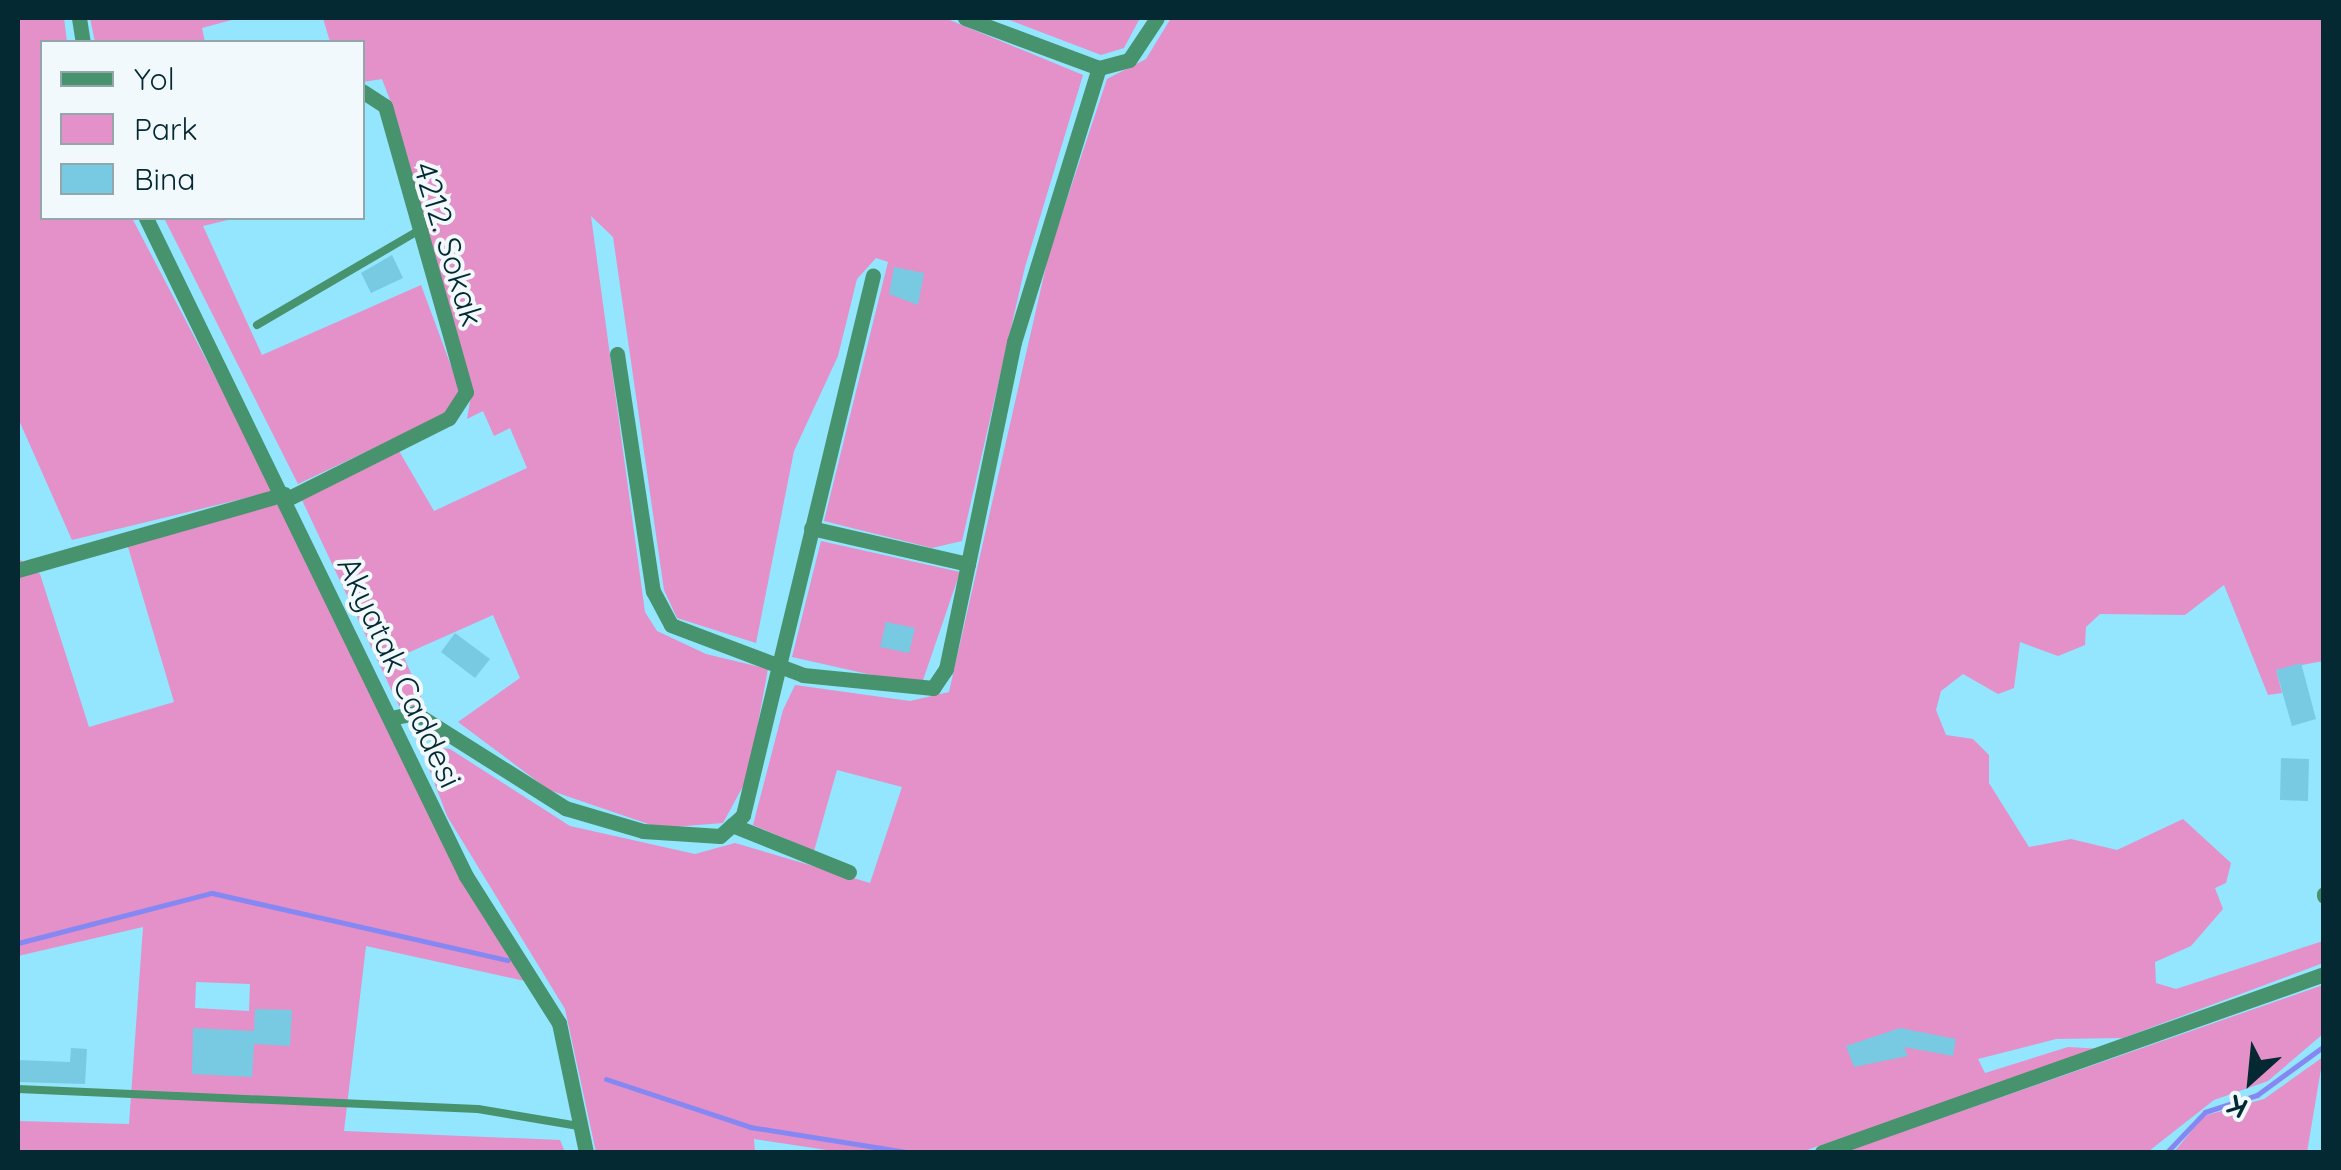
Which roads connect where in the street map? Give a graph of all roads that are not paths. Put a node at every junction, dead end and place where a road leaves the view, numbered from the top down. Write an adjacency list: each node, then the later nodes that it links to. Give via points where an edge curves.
1 (965, 18): 3 (street)
2 (1156, 18): 3 (street, via 1129,60)
3 (1099, 68): 12 (street, via 1014,342)
4 (370, 93): 6 (street, 4212. Sokak)
5 (147, 220): 10 (street, Akyatak Caddesi)
6 (416, 232): 8 (lane); 10 (street, 4212. Sokak, via 466,392 460,408)
7 (873, 275): 11 (street)
8 (258, 325)
9 (617, 354): 14 (street, via 661,614 684,634)
10 (286, 496): 13 (street); 15 (street, Akyatak Caddesi)
11 (811, 528): 12 (street); 14 (street)
12 (968, 564): 14 (street, via 946,668 932,688)
13 (18, 570)
14 (782, 665): 16 (street, via 759,764)
15 (391, 718): 16 (street, via 415,713 565,808 694,838); 20 (street, Akyatak Caddesi, via 466,876 559,1023)
16 (732, 825): 17 (street)
17 (848, 872)
18 (2324, 974): 22 (street)
19 (18, 1090): 20 (lane, via 478,1109)
20 (579, 1126): 21 (street, Akyatak Caddesi)
21 (586, 1152)
22 (1822, 1152)

